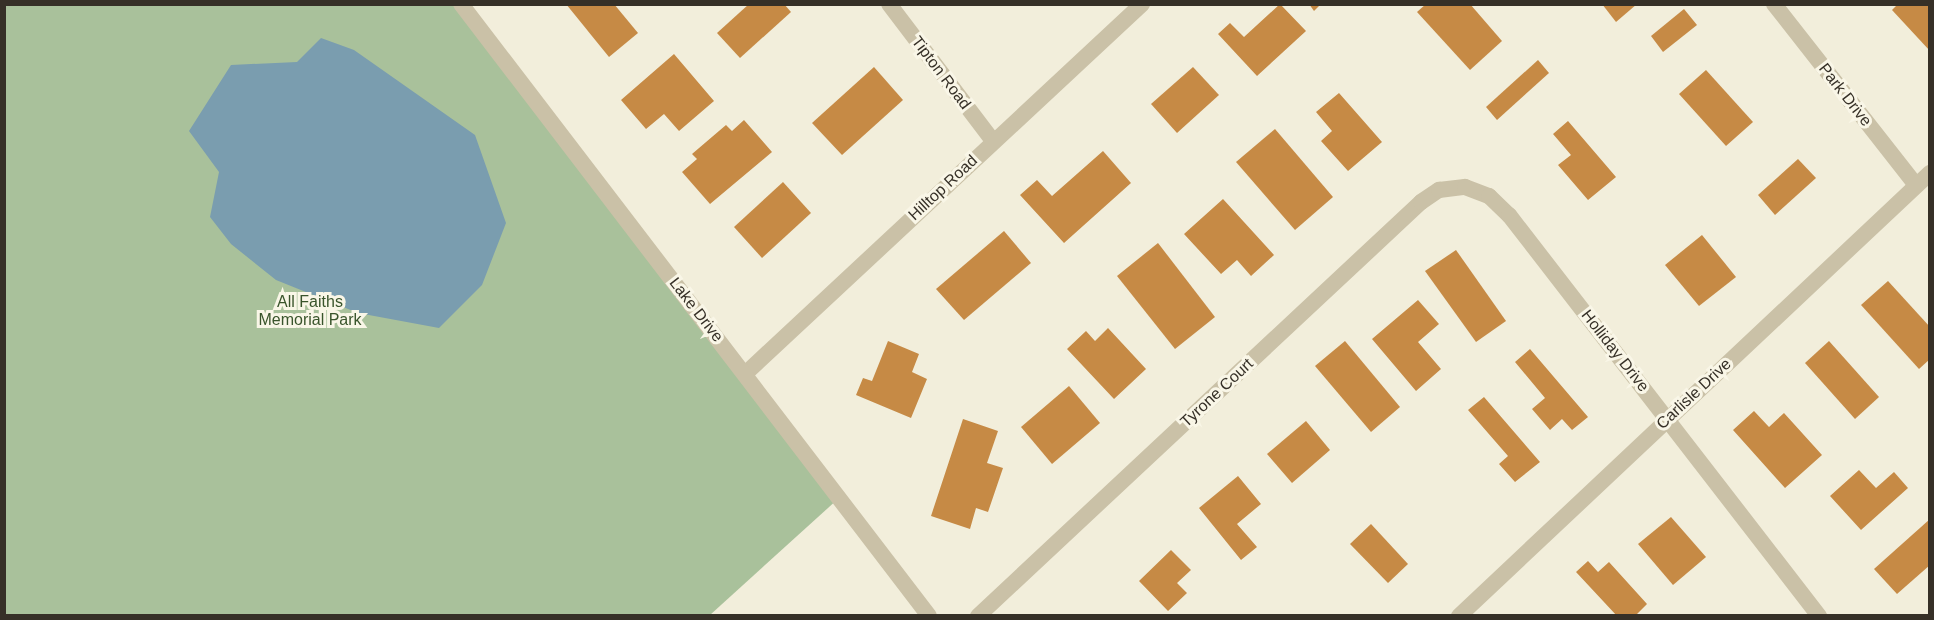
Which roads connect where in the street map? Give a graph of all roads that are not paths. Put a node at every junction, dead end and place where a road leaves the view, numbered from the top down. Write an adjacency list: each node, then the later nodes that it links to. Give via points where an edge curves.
1 (461, 4): 9 (street, Lake Drive)
2 (889, 4): 5 (street, Tipton Road)
3 (1142, 4): 5 (street, Hilltop Road)
4 (1774, 4): 7 (street, Park Drive)
5 (993, 141): 9 (street, Hilltop Road)
6 (1929, 172): 7 (street, Carlisle Drive)
7 (1916, 185): 10 (street, Carlisle Drive)
8 (1465, 187): 10 (street, Holliday Drive, via 1489,196 1509,215); 12 (street, Tyrone Court, via 1438,190 1421,202)
9 (745, 374): 11 (street, Lake Drive)
10 (1668, 418): 13 (street, Carlisle Drive); 14 (street, Holliday Drive)
11 (929, 615)
12 (978, 615)
13 (1459, 615)
14 (1819, 615)

